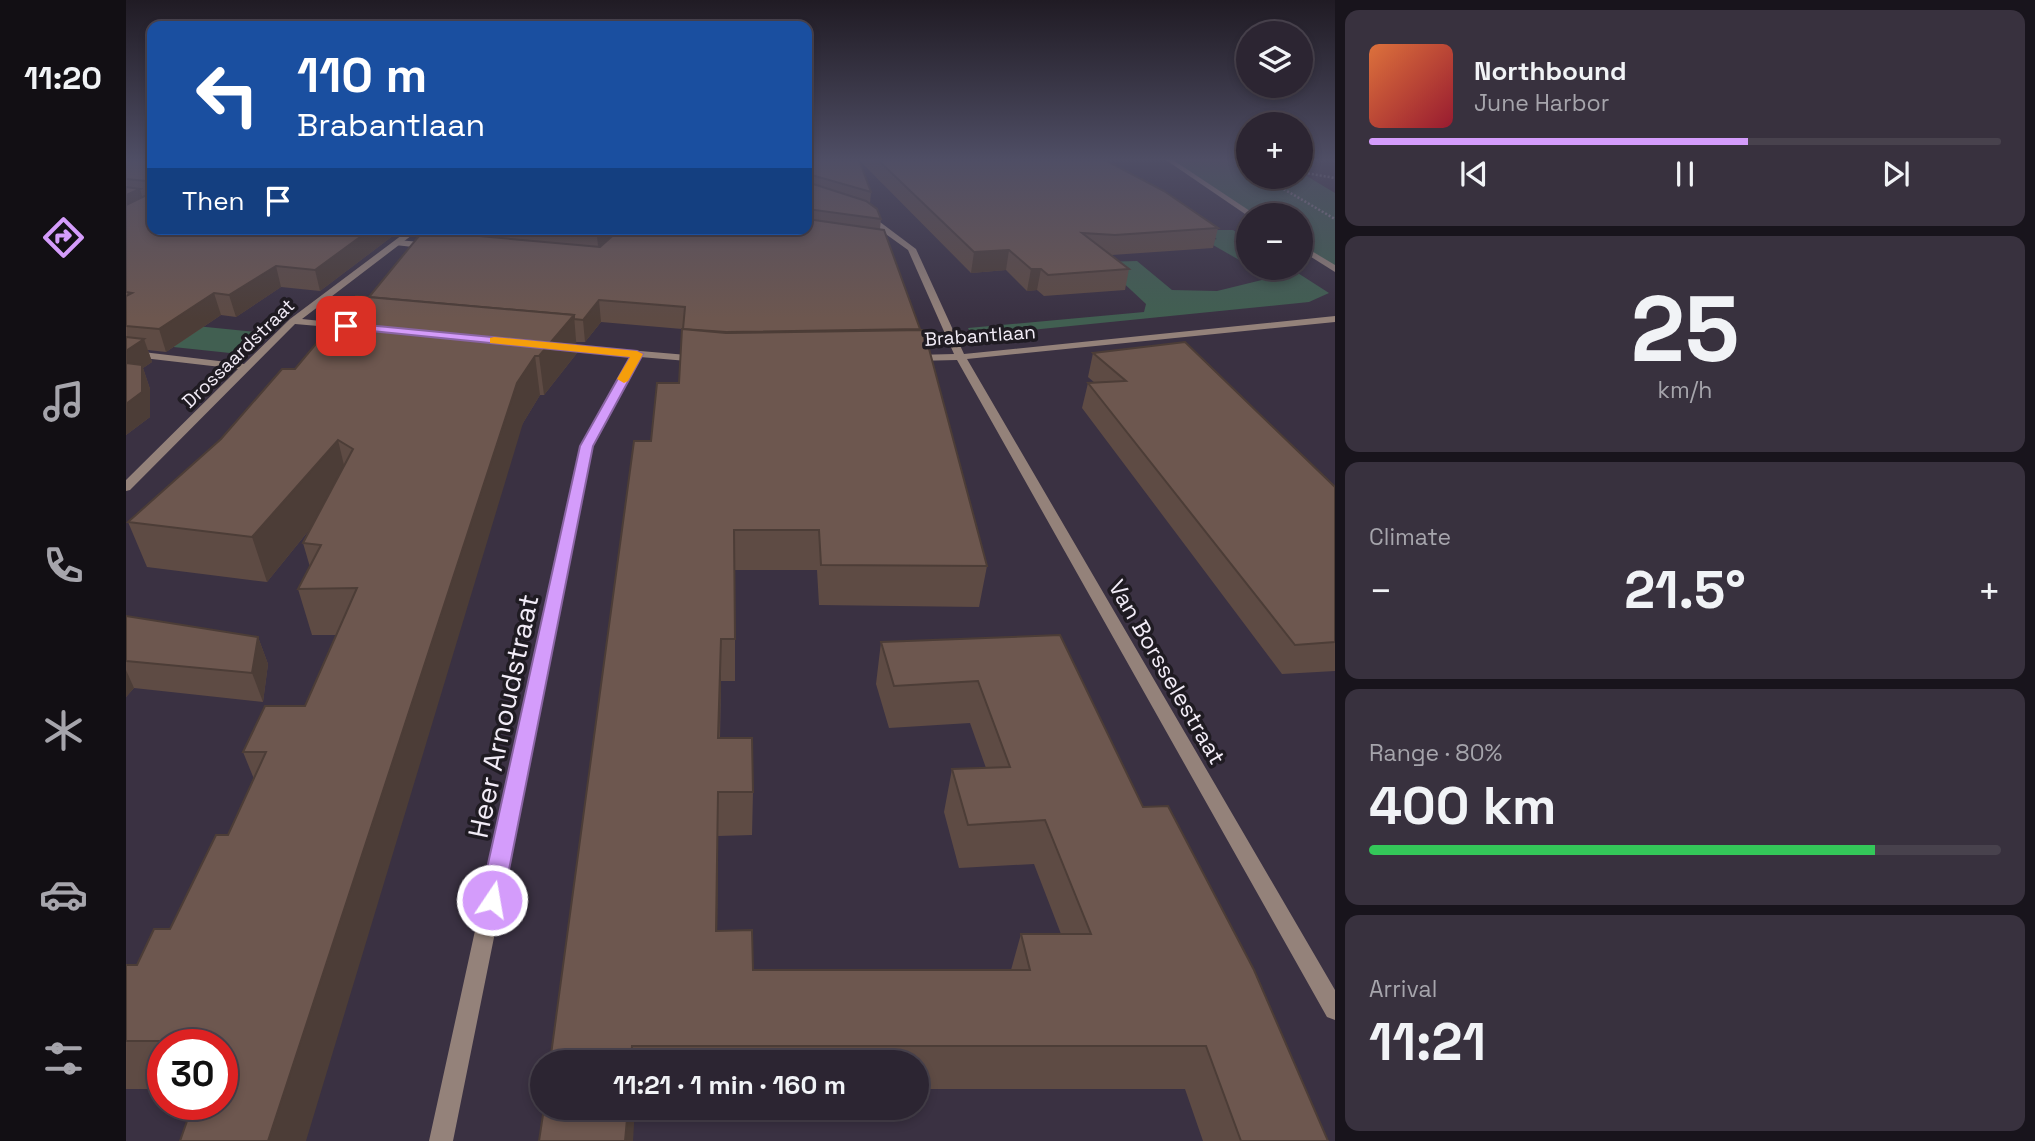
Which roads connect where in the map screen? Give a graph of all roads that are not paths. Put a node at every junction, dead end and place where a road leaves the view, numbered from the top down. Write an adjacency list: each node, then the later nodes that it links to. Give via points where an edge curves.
1 (859, 213): 6 (street)
2 (408, 235): 3 (street, Drossaardstraat)
3 (398, 243): 5 (street); 10 (street, Drossaardstraat)
4 (887, 245): 6 (street)
5 (439, 247)
6 (912, 249): 15 (street, Van Borsselestraat)
7 (1313, 255): 8 (street)
8 (1335, 269)
9 (1335, 320): 15 (street, Brabantlaan)
10 (293, 321): 11 (street); 18 (street, Drossaardstraat)
11 (362, 328)
12 (541, 345): 14 (street)
13 (126, 354): 18 (street)
14 (637, 354): 17 (street); 21 (street, Heer Arnoudstraat, via 586,446)
15 (960, 357): 16 (street, Brabantlaan); 20 (street, Van Borsselestraat)
16 (905, 358)
17 (714, 360)
18 (246, 367): 19 (street, Drossaardstraat)
19 (126, 486)
20 (1335, 1010)
21 (441, 1141)

